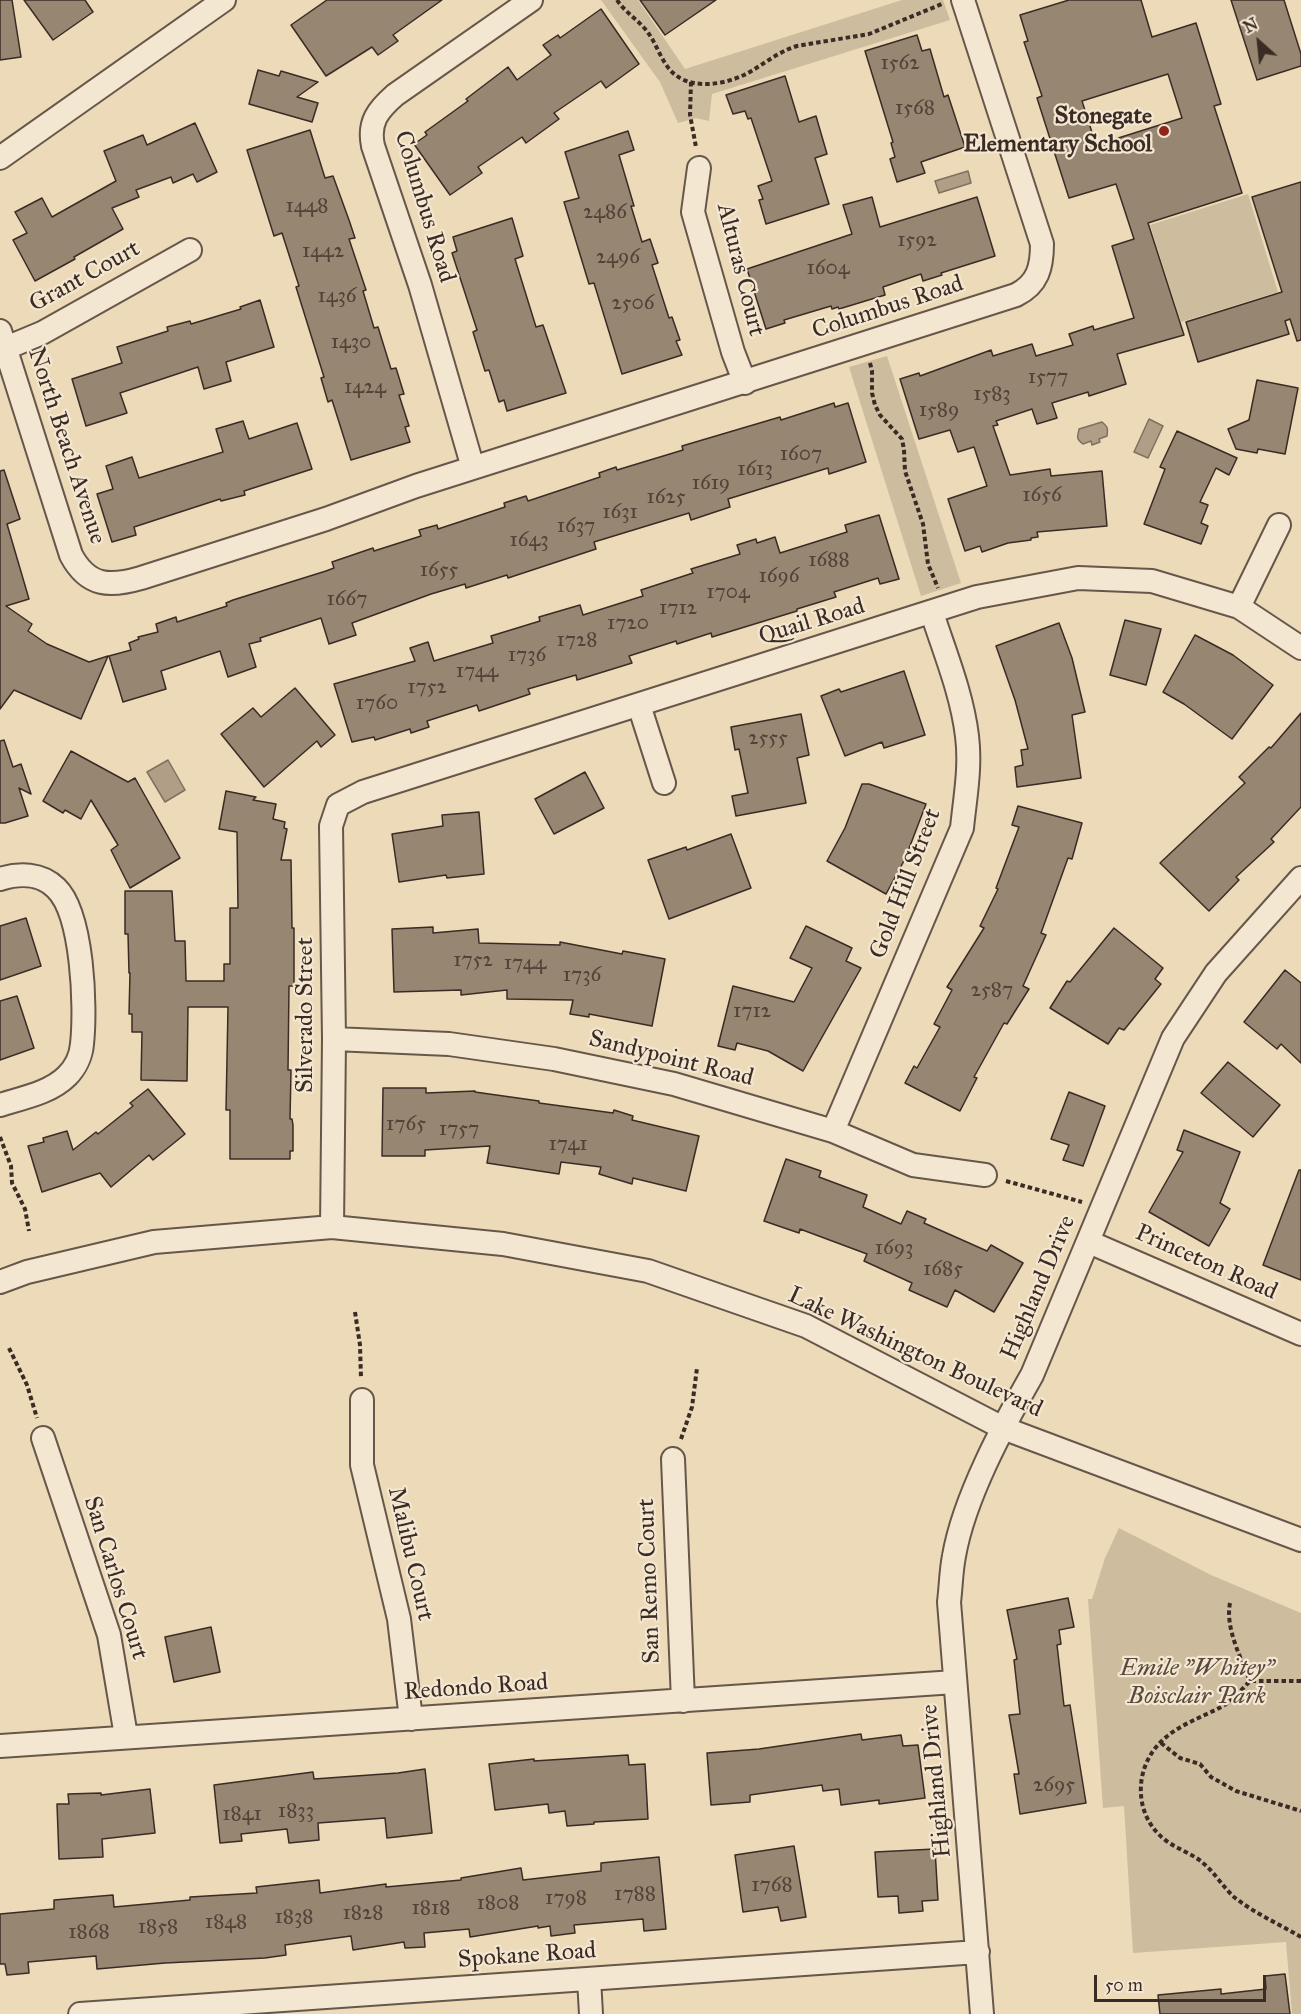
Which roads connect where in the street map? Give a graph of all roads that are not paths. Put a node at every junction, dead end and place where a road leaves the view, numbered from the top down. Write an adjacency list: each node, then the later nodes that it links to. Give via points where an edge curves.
1 (224, 0): 4 (street)
2 (531, 0): 9 (street, Columbus Road, via 395,95 380,109 371,130)
3 (954, 1): 8 (street, Columbus Road, via 1042,244 1035,280 1016,295)
4 (0, 158)
5 (699, 168): 8 (street, Alturas Court, via 693,212)
6 (190, 250): 7 (street, Grant Court, via 42,333)
7 (3, 340): 11 (street, North Beach Avenue, via 69,548)
8 (745, 383): 9 (street, Columbus Road)
9 (473, 468): 11 (street, Columbus Road, via 123,583 103,583)
10 (1280, 525): 12 (street)
11 (85, 574)
12 (1239, 607): 13 (street, Quail Road, via 1152,581 1078,578 977,597); 14 (street, Quail Road)
13 (939, 610): 15 (street, Quail Road); 22 (street, Gold Hill Street, via 967,735 968,774 962,828)
14 (1301, 648)
15 (639, 705): 16 (street); 17 (street, Quail Road, via 363,792)
16 (664, 783)
17 (338, 805): 20 (street, Silverado Street, via 331,826)
18 (0, 879): 21 (street, via 22,874 47,881 57,889 77,939 82,994 82,1044 74,1068 52,1088)
19 (1298, 888): 25 (street, Highland Drive, via 1215,973 1173,1038)
20 (334, 1039): 22 (street, Sandypoint Road, via 449,1044 554,1059 674,1084); 24 (street, Silverado Street)
21 (0, 1105)
22 (833, 1131): 23 (street, Sandypoint Road, via 913,1164)
23 (985, 1175)
24 (332, 1227): 26 (street, Lake Washington Boulevard, via 154,1242); 29 (street, Lake Washington Boulevard, via 503,1244 648,1271 806,1326)
25 (1089, 1242): 27 (street, Princeton Road); 29 (street, Highland Drive, via 1032,1375)
26 (0, 1281)
27 (1301, 1334)
28 (362, 1400): 35 (street, Malibu Court, via 363,1466 399,1619)
29 (1003, 1428): 32 (street, Lake Washington Boulevard); 33 (street, Highland Drive, via 970,1502 954,1556 949,1602)
30 (43, 1438): 36 (street, San Carlos Court, via 109,1635)
31 (673, 1459): 34 (street, San Remo Court)
32 (1301, 1540)
33 (955, 1682): 34 (street, Redondo Road); 38 (street, Highland Drive)
34 (683, 1701): 35 (street, Redondo Road)
35 (411, 1719): 36 (street, Redondo Road)
36 (126, 1736): 37 (street, Redondo Road)
37 (0, 1746)
38 (978, 1952): 39 (street, Spokane Road); 43 (street, Highland Drive)
39 (589, 1979): 40 (street, Spokane Road); 42 (street)
40 (320, 2006): 41 (street, Spokane Road)
41 (81, 2014)
42 (591, 2014)
43 (982, 2014)

